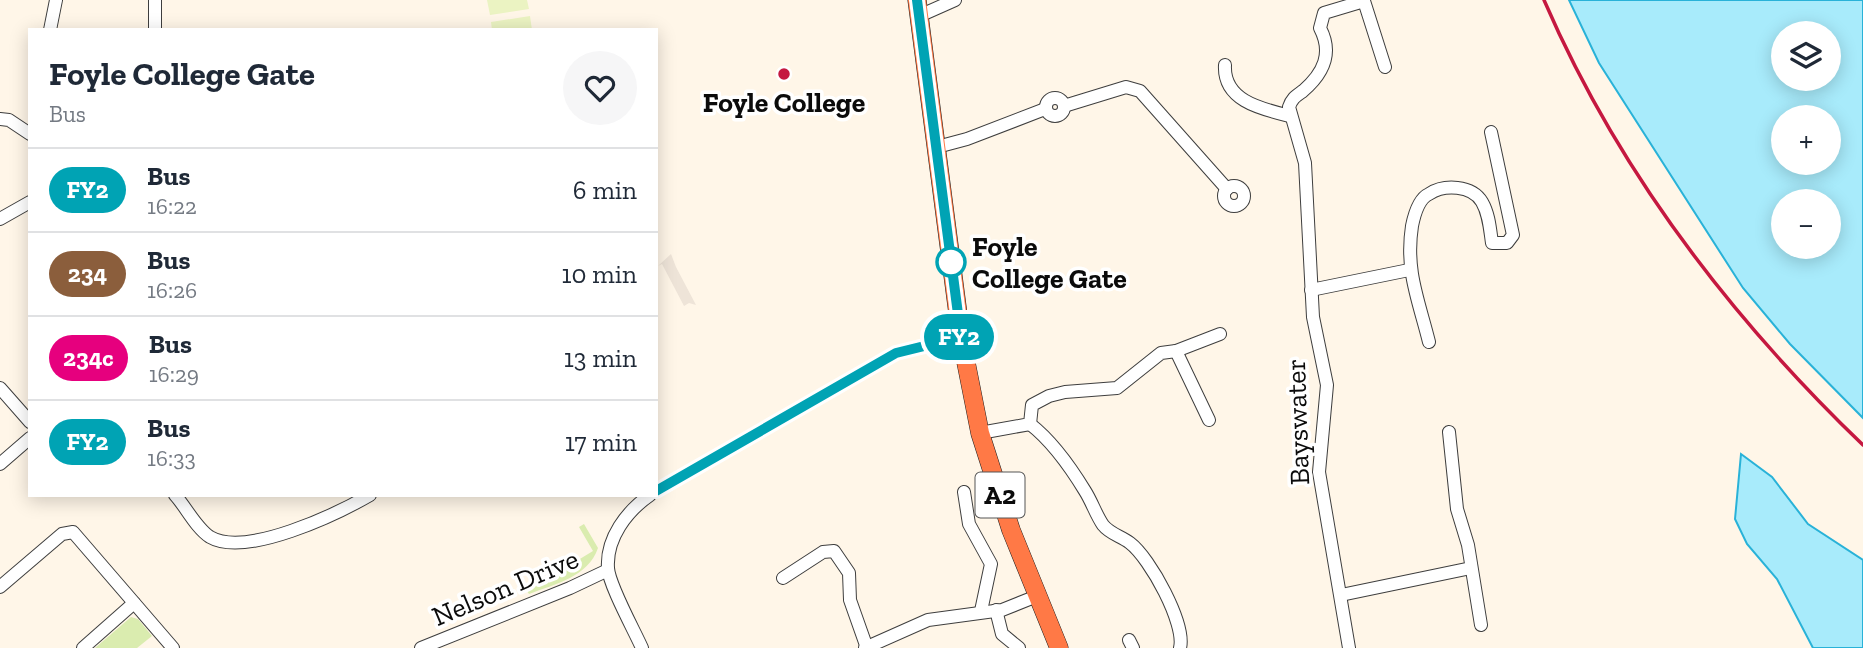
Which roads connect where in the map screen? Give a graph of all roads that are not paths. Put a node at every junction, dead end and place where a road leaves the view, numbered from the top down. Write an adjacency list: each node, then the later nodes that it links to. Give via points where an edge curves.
1 (56, 0): 5 (street)
2 (155, 0): 6 (street)
3 (955, 0): 4 (street)
4 (918, 8): 13 (highway, A2)
5 (50, 28)
6 (155, 28)
7 (1225, 65): 9 (street, via 1224,75 1234,94)
8 (1385, 67): 9 (street, via 1364,1 1324,13 1320,28 1328,54 1291,100)
9 (1290, 117): 18 (street, Bayswater, via 1306,163)
10 (0, 119): 12 (street)
11 (1491, 132): 17 (street, via 1513,235 1507,243 1492,243 1481,200 1468,189 1428,194 1418,205 1412,226)
12 (28, 133)
13 (937, 147): 14 (street, via 1045,109 1058,116 1064,106 1126,87 1140,91); 20 (highway, A2)
14 (1227, 189)
15 (28, 203): 16 (street)
16 (0, 219)
17 (1409, 270): 18 (street); 21 (street)
18 (1311, 290): 40 (street, Bayswater, via 1327,385 1320,472)
19 (1220, 334): 22 (street)
20 (961, 337): 28 (highway, A2); 31 (street, via 896,353)
21 (1430, 342)
22 (1176, 351): 25 (street); 26 (street, via 1161,353 1117,387 1049,396 1032,405)
23 (0, 388): 24 (street)
24 (28, 420)
25 (1209, 420)
26 (1030, 424): 28 (street); 54 (street, via 1085,490 1104,526 1143,558 1166,595 1183,637)
27 (1449, 432): 36 (street, via 1457,509)
28 (981, 433): 41 (highway, A2)
29 (28, 440): 30 (street)
30 (0, 464)
31 (658, 490)
32 (964, 492): 44 (street, via 969,524 991,564)
33 (177, 497): 34 (street, via 209,536 225,542 251,542 320,519)
34 (366, 497)
35 (648, 497): 37 (street, via 619,526)
36 (1471, 568): 40 (street); 45 (street)
37 (608, 570): 49 (street, Nelson Drive); 50 (street)
38 (783, 578): 51 (street, via 823,552 834,551 849,573 850,600)
39 (0, 587): 42 (street, via 70,531)
40 (1341, 594): 55 (street, Bayswater)
41 (1037, 596): 43 (street); 53 (highway, A2)
42 (134, 603): 47 (street); 48 (street)
43 (996, 610): 44 (street); 52 (street, via 1002,634)
44 (981, 611): 46 (street, via 928,620)
45 (1481, 625)
46 (896, 642): 51 (street)
47 (83, 648)
48 (173, 648)
49 (421, 648)
50 (642, 648)
51 (866, 648)
52 (1019, 648)
53 (1059, 648)
54 (1180, 648)
55 (1349, 648)

